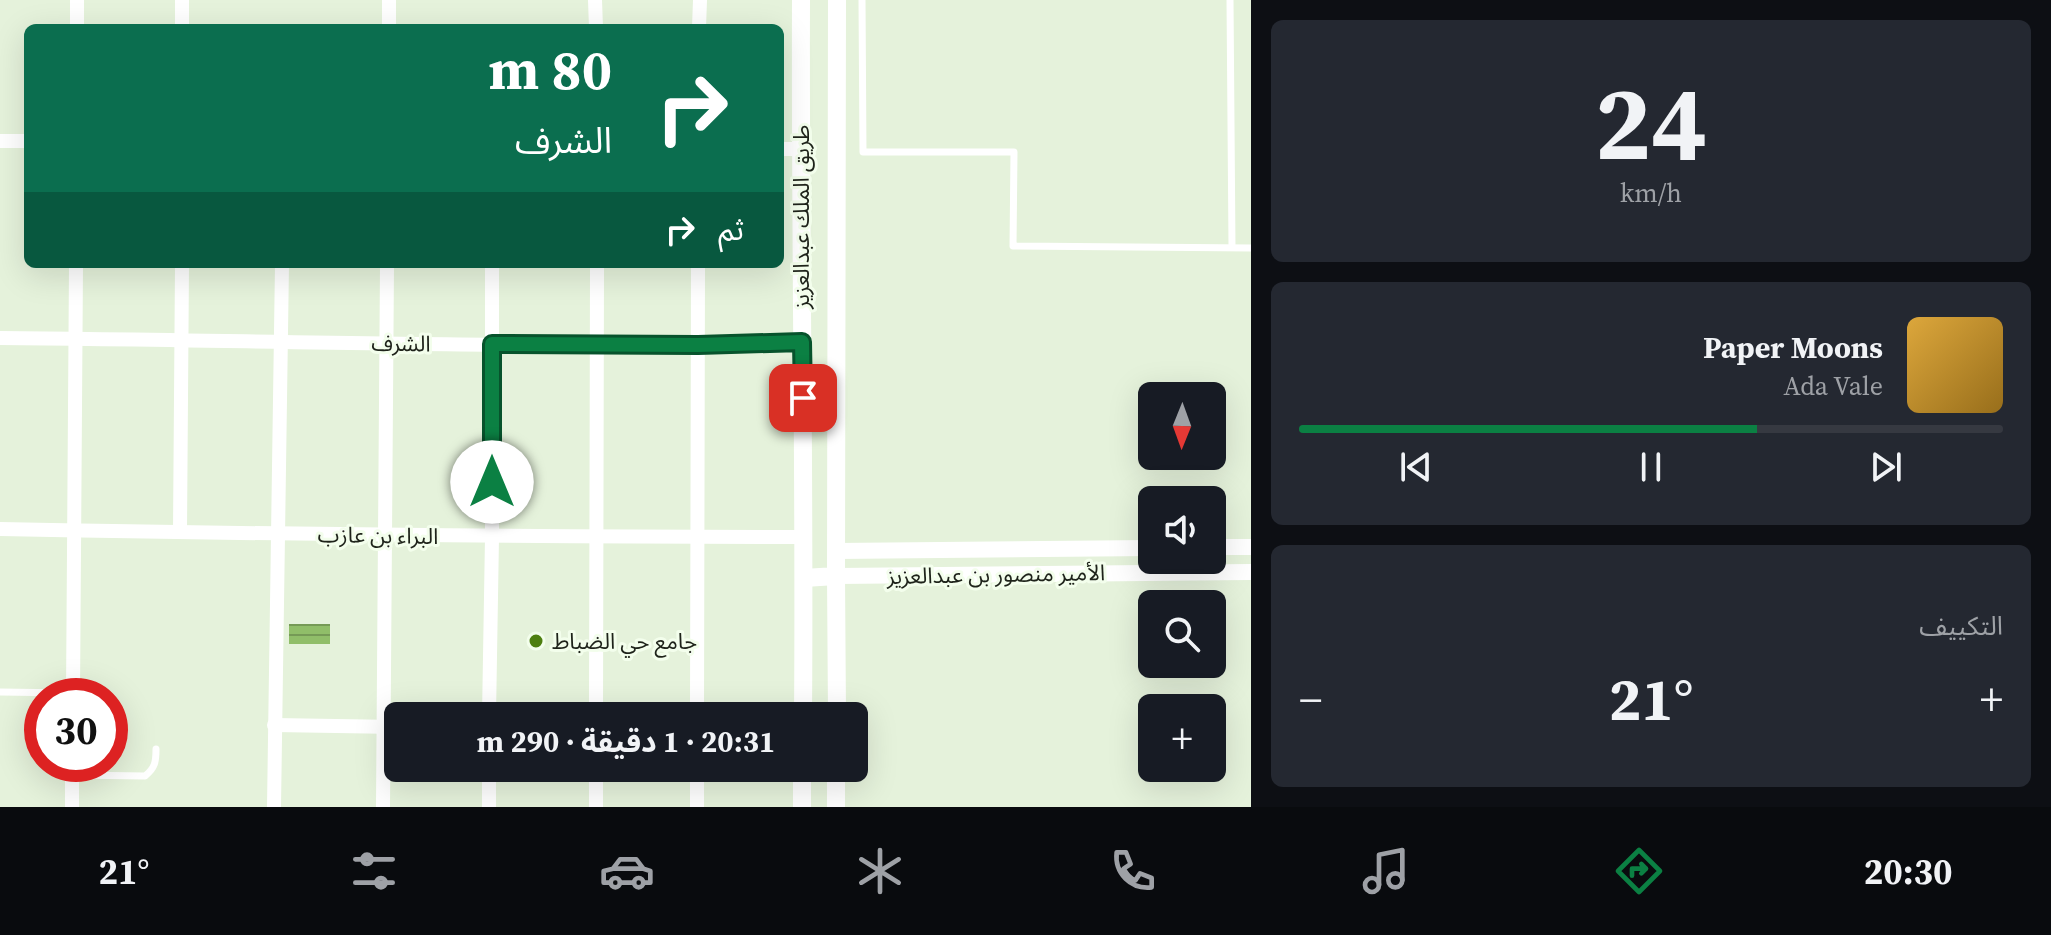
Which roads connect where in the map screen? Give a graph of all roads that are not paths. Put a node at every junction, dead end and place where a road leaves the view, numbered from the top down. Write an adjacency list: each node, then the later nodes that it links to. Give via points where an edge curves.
1 (77, 0): 10 (street)
2 (182, 0): 11 (street)
3 (389, 0): 12 (street)
4 (595, 0): 13 (street)
5 (700, 0): 14 (street)
6 (801, 0): 18 (main road, طريق الملك عبدالعزيز)
7 (837, 0): 50 (main road, طريق الملك عبدالعزيز)
8 (862, 0): 19 (lane, via 863,152 1014,152 1013,246)
9 (1230, 0): 19 (lane)
10 (77, 24)
11 (182, 24)
12 (389, 24)
13 (596, 24)
14 (699, 24)
15 (0, 141): 16 (street)
16 (24, 141)
17 (784, 149): 18 (street)
18 (800, 149): 32 (main road, طريق الملك عبدالعزيز)
19 (1232, 247): 20 (lane)
20 (1251, 248)
21 (76, 268): 29 (street)
22 (182, 268): 30 (street)
23 (282, 268): 31 (street)
24 (387, 268): 33 (street)
25 (492, 268): 34 (street)
26 (597, 268): 35 (street)
27 (698, 268): 36 (street)
28 (0, 338): 29 (street, الشرف)
29 (76, 338): 30 (street, الشرف); 38 (street)
30 (182, 340): 31 (street, الشرف); 39 (street)
31 (281, 342): 33 (street, الشرف); 40 (street)
32 (802, 342): 36 (street, الشرف); 45 (main road, طريق الملك عبدالعزيز)
33 (387, 343): 34 (street, الشرف); 41 (street)
34 (492, 344): 35 (street, الشرف); 42 (street)
35 (597, 344): 36 (street, الشرف); 43 (street)
36 (698, 345): 44 (street)
37 (0, 529): 38 (street, البراء بن عازب)
38 (76, 530): 39 (street, البراء بن عازب); 57 (street)
39 (180, 531): 40 (street, البراء بن عازب)
40 (278, 532): 41 (street, البراء بن عازب); 66 (street)
41 (385, 536): 42 (street, البراء بن عازب); 60 (street)
42 (492, 537): 43 (street, البراء بن عازب); 61 (street)
43 (596, 537): 44 (street, البراء بن عازب); 62 (street)
44 (697, 537): 45 (street, البراء بن عازب); 63 (street)
45 (805, 537): 56 (main road, طريق الملك عبدالعزيز)
46 (1226, 547): 47 (street)
47 (1251, 547)
48 (1138, 548): 49 (street, الأمير منصور بن عبدالعزيز)
49 (1068, 549): 50 (street, الأمير منصور بن عبدالعزيز); 53 (street)
50 (836, 551): 55 (main road, طريق الملك عبدالعزيز)
51 (1251, 572): 52 (street, الأمير منصور بن عبدالعزيز)
52 (1226, 573)
53 (1068, 574): 54 (street, الأمير منصور بن عبدالعزيز); 55 (street, الأمير منصور بن عبدالعزيز)
54 (1138, 574)
55 (837, 585): 56 (main road); 65 (main road, طريق الملك عبدالعزيز)
56 (804, 588): 64 (main road, طريق الملك عبدالعزيز)
57 (73, 678)
58 (0, 692): 59 (lane)
59 (24, 693)
60 (390, 702)
61 (489, 702)
62 (596, 702)
63 (697, 702)
64 (803, 702)
65 (837, 702)
66 (274, 725): 67 (street); 78 (street)
67 (384, 727)
68 (156, 749): 69 (lane, via 152,770 145,776)
69 (128, 775)
70 (72, 782): 77 (street)
71 (386, 782): 79 (street)
72 (489, 782): 80 (street)
73 (596, 782): 81 (street)
74 (697, 782): 82 (street)
75 (802, 782): 83 (main road)
76 (836, 782): 84 (main road)
77 (72, 807)
78 (274, 807)
79 (383, 807)
80 (489, 807)
81 (596, 807)
82 (697, 807)
83 (802, 807)
84 (836, 807)

